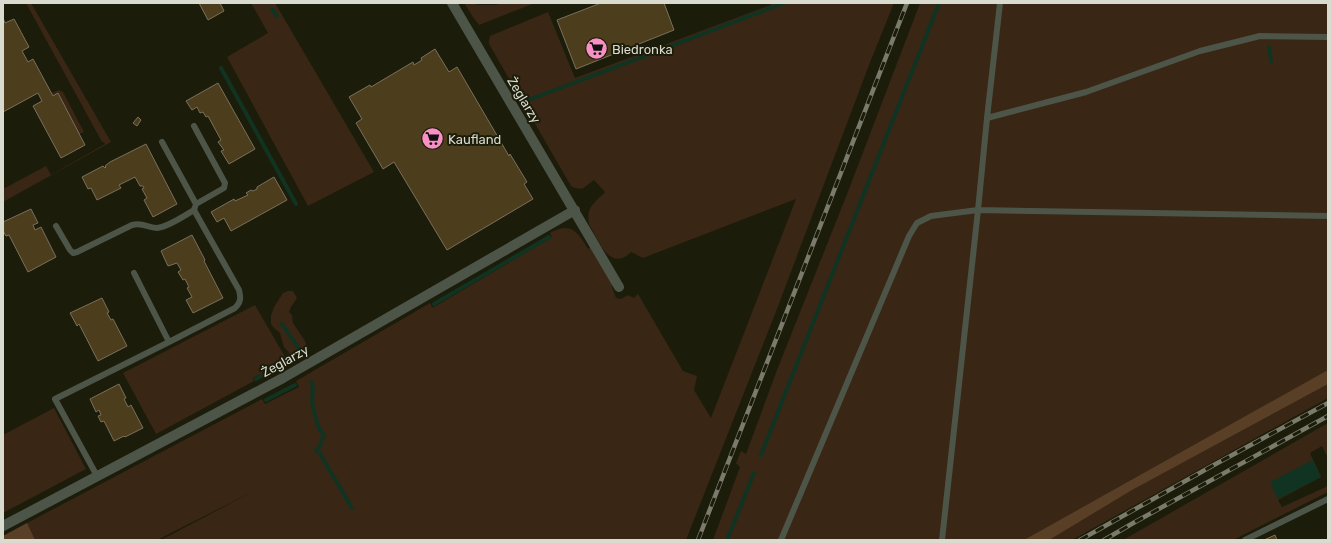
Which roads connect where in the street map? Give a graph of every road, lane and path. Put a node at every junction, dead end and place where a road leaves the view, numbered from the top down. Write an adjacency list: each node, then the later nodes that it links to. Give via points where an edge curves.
1 (452, 3): 8 (street, Żeglarzy)
2 (1000, 3): 4 (lane)
3 (1328, 37): 4 (lane, via 1260,36 1200,51 1086,92)
4 (986, 118): 9 (lane)
5 (194, 126): 7 (lane, via 225,183 224,188)
6 (162, 142): 7 (lane)
7 (195, 207): 11 (lane, via 158,228 138,223 77,252 70,250); 14 (lane, via 239,290 240,303 236,308)
8 (575, 210): 13 (street, Żeglarzy); 15 (street, Żeglarzy, via 289,374)
9 (978, 210): 10 (lane); 18 (lane, via 932,216 917,223 909,236); 19 (lane)
10 (1328, 216)
11 (56, 226)
12 (134, 273): 14 (lane)
13 (619, 287)
14 (169, 342): 15 (lane, via 55,400)
15 (97, 476): 17 (street, Żeglarzy)
16 (1328, 499): 20 (lane)
17 (3, 526)
18 (781, 540)
19 (942, 540)
20 (1245, 540)

